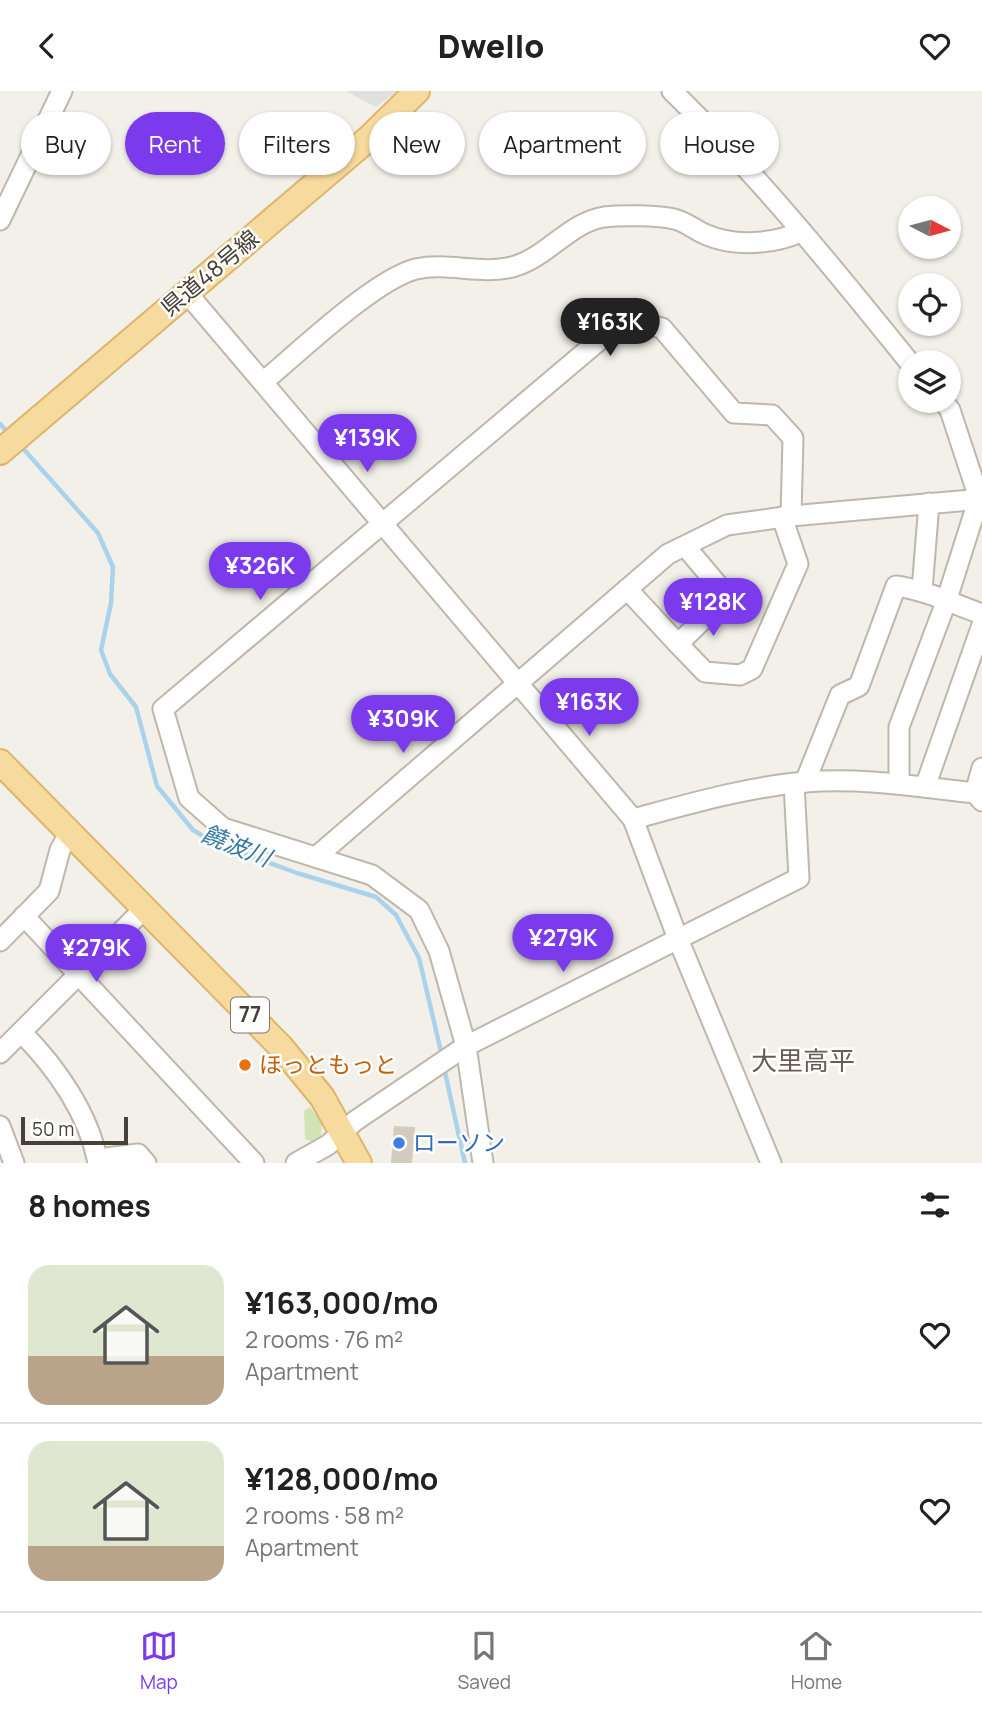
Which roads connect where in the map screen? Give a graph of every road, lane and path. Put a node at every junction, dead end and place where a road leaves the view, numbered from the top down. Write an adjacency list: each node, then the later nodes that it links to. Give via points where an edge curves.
1 (62, 91): 4 (street)
2 (417, 91): 6 (main road, 県道48号線, via 368,139)
3 (672, 91): 5 (street)
4 (0, 220)
5 (800, 232): 7 (street); 8 (street, via 786,239 738,242 709,237 674,219 604,217 577,227 539,256 511,267 415,269 385,282)
6 (187, 293): 8 (street); 10 (main road, 県道48号線)
7 (899, 350)
8 (262, 382): 14 (street)
9 (951, 413): 11 (street)
10 (0, 452)
11 (980, 498): 12 (street); 18 (street)
12 (929, 503): 13 (street); 17 (street)
13 (787, 517): 14 (street, via 793,438 772,415 734,413 662,328 640,323 615,327); 15 (street, via 727,525); 21 (street, via 797,564 752,669 740,675 705,672)
14 (383, 525): 22 (street); 31 (street, via 163,709 189,798 223,828)
15 (685, 545): 16 (street); 21 (street, via 727,596)
16 (627, 589): 21 (street); 22 (street)
17 (922, 590): 18 (street); 25 (street, via 896,586 859,686 839,695)
18 (946, 602): 19 (street); 26 (street, via 899,727)
19 (982, 614)
20 (982, 625): 27 (street)
21 (678, 643)
22 (516, 684): 29 (street); 31 (street)
23 (0, 762): 30 (main road, 77)
24 (982, 768): 28 (street)
25 (799, 783): 26 (street); 29 (street); 34 (street, via 799,878)
26 (899, 783): 27 (street)
27 (925, 787): 28 (street)
28 (978, 797)
29 (633, 819): 34 (street)
30 (70, 832): 32 (main road, 77); 33 (street, via 48,891)
31 (316, 857): 38 (street, via 372,875 419,909 439,951)
32 (144, 909): 36 (street); 41 (main road, 77, via 281,1047)
33 (24, 916): 35 (street); 36 (street)
34 (678, 939): 38 (street); 49 (street)
35 (0, 941)
36 (77, 975): 37 (street); 45 (street)
37 (22, 1033): 39 (street); 42 (street, via 46,1057 74,1099)
38 (466, 1046): 41 (street); 48 (street)
39 (0, 1053)
40 (0, 1126): 43 (street)
41 (344, 1131): 46 (street); 47 (main road, 77)
42 (98, 1161): 44 (street, via 138,1154)
43 (14, 1163)
44 (146, 1163)
45 (254, 1163)
46 (296, 1163)
47 (359, 1163)
48 (483, 1163)
49 (771, 1163)

